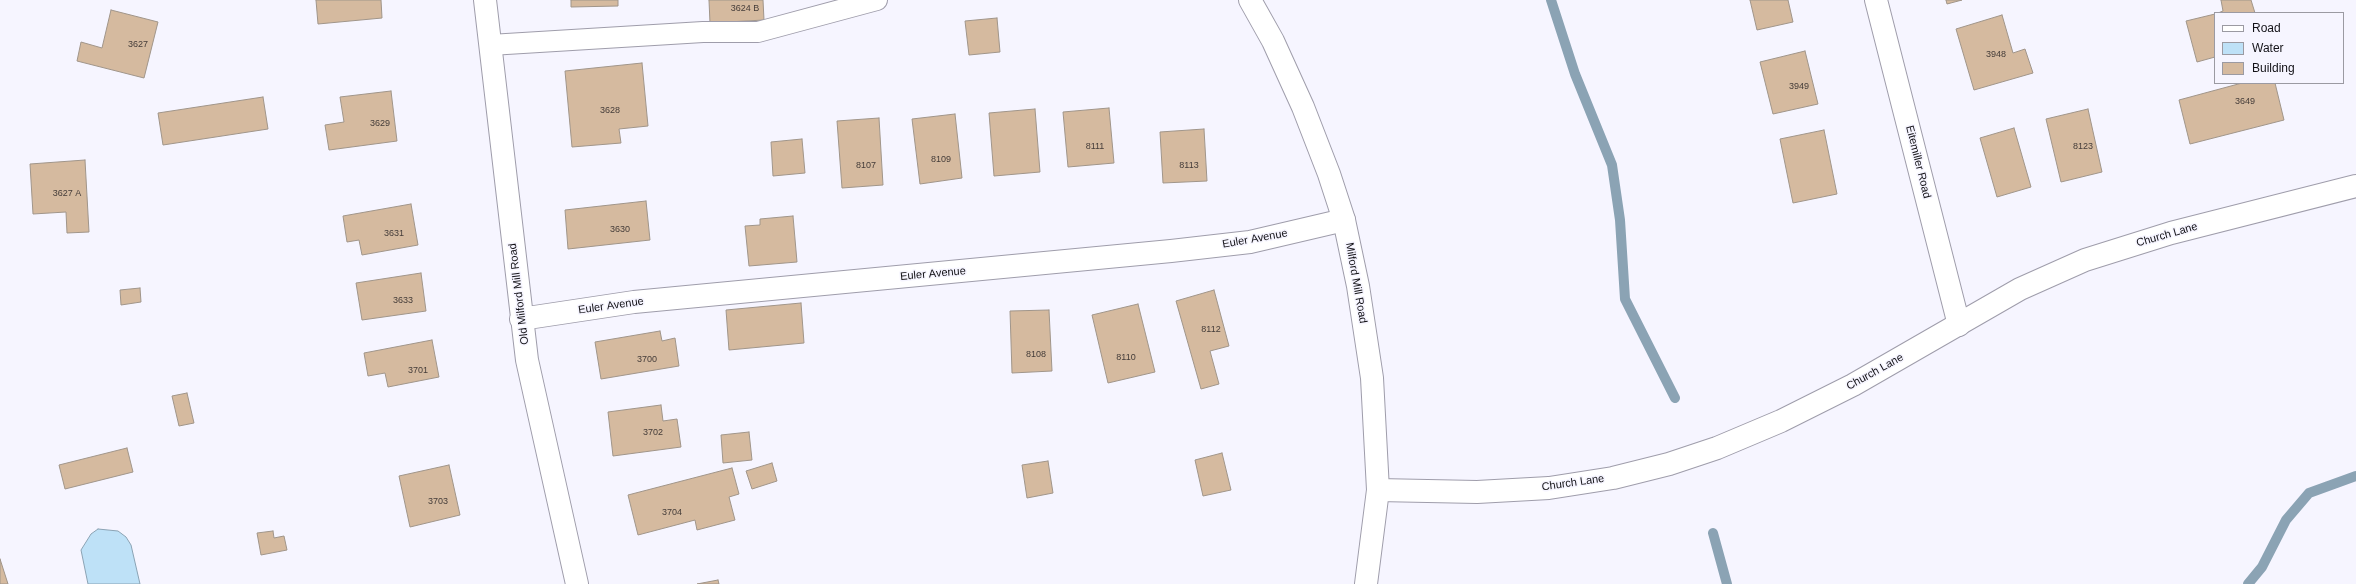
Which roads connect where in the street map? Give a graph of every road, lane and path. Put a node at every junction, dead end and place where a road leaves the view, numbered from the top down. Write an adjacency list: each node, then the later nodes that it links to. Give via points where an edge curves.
1 (485, 0): 5 (street, Old Milford Mill Road)
2 (877, 0): 5 (lane, via 758,32 702,32)
3 (1250, 0): 7 (street, Milford Mill Road, via 1273,41 1303,107)
4 (1876, 0): 9 (street, Eitemiller Road)
5 (490, 44): 8 (street, Old Milford Mill Road)
6 (2356, 186): 9 (street, Church Lane, via 2171,233 2085,260 2020,289)
7 (1344, 220): 8 (street, Euler Avenue, via 1250,242 634,302); 10 (street, Milford Mill Road, via 1358,286 1372,378)
8 (522, 319): 11 (street, Old Milford Mill Road, via 527,360)
9 (1959, 325): 10 (street, Church Lane, via 1853,385 1781,421 1717,448 1669,464 1613,478 1549,488 1477,492)
10 (1378, 490): 12 (street, Milford Mill Road)
11 (577, 584)
12 (1366, 584)

